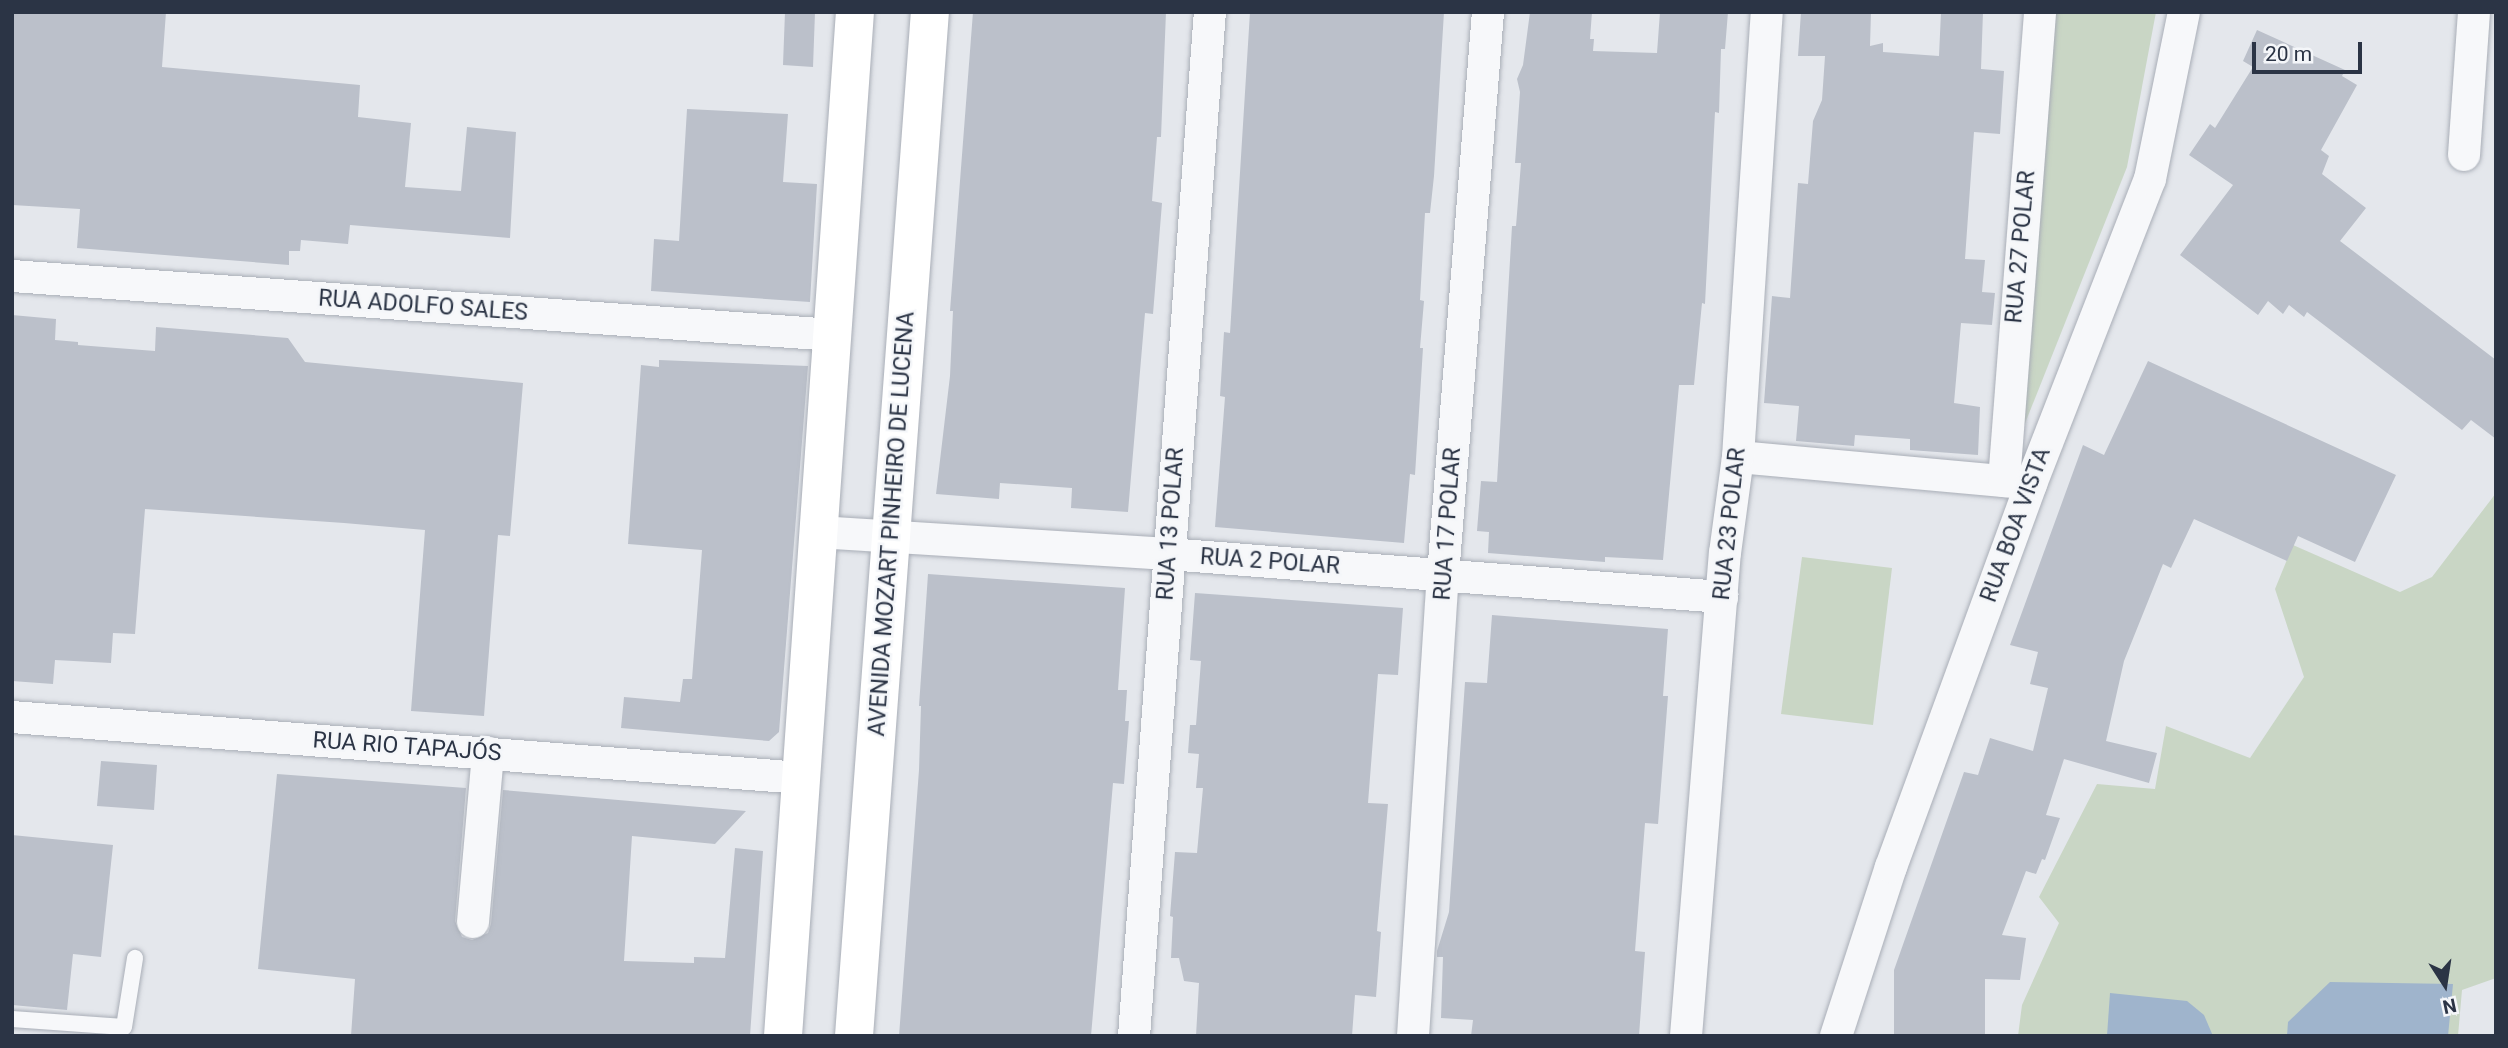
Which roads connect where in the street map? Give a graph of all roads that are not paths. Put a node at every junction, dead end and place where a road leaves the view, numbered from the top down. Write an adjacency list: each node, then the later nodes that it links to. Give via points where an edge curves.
1 (855, 12): 11 (main road)
2 (930, 12): 15 (main road, AVENIDA MOZART PINHEIRO DE LUCENA)
3 (1210, 12): 16 (street, RUA 13 POLAR)
4 (1488, 12): 17 (street, RUA 17 POLAR)
5 (1767, 12): 12 (street, RUA 23 POLAR)
6 (2040, 12): 13 (street, RUA 27 POLAR)
7 (2184, 12): 13 (street, RUA BOA VISTA, via 2150,180)
8 (2474, 12): 9 (street)
9 (2464, 155)
10 (12, 276): 11 (street, RUA ADOLFO SALES)
11 (833, 335): 14 (main road)
12 (1738, 457): 13 (street); 18 (street, RUA 23 POLAR)
13 (2017, 483): 30 (street, RUA BOA VISTA)
14 (818, 532): 15 (street, RUA 2 POLAR); 21 (main road)
15 (891, 537): 16 (street, RUA 2 POLAR); 26 (main road, AVENIDA MOZART PINHEIRO DE LUCENA)
16 (1168, 554): 17 (street, RUA 2 POLAR); 27 (street, RUA 13 POLAR)
17 (1444, 575): 18 (street, RUA 2 POLAR); 28 (street, RUA 17 POLAR)
18 (1722, 597): 29 (street, RUA 23 POLAR)
19 (12, 717): 20 (street, RUA RIO TAPAJÓS)
20 (488, 753): 21 (street, RUA RIO TAPAJÓS); 22 (street)
21 (801, 778): 25 (main road)
22 (473, 922)
23 (135, 958): 24 (lane, via 124,1027)
24 (12, 1018)
25 (783, 1036)
26 (854, 1036)
27 (1135, 1036)
28 (1413, 1036)
29 (1686, 1036)
30 (1836, 1036)

